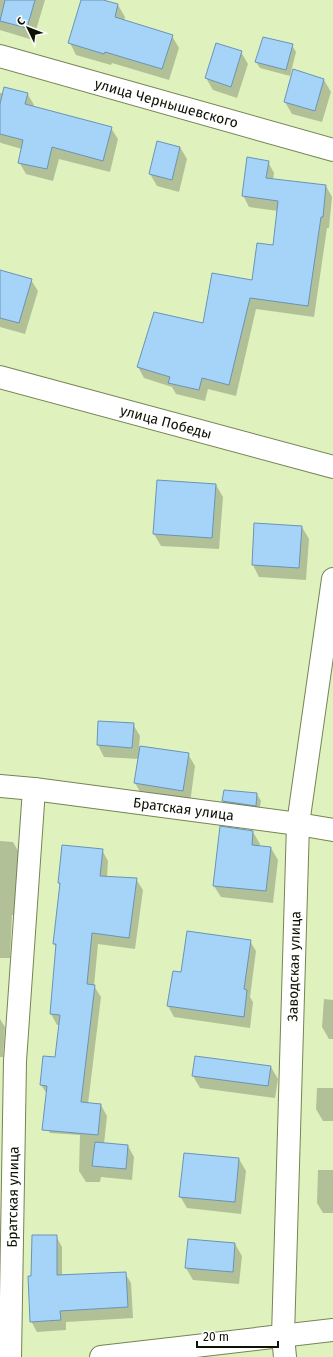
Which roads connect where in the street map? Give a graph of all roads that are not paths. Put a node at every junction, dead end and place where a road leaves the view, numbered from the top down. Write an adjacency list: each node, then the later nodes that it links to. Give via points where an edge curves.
1 (0, 56): 2 (street, улица Чернышевского)
2 (333, 150)
3 (0, 377): 4 (street, улица Победы)
4 (333, 467)
5 (333, 579): 8 (street, Заводская улица)
6 (0, 786): 7 (street, Братская улица)
7 (34, 789): 8 (street, Братская улица); 10 (street, Братская улица)
8 (298, 824): 9 (street, Братская улица); 12 (street, Заводская улица)
9 (333, 830)
10 (8, 1060): 13 (street, Братская улица)
11 (333, 1330): 12 (street)
12 (284, 1347): 14 (street)
13 (10, 1357)
14 (101, 1357)

